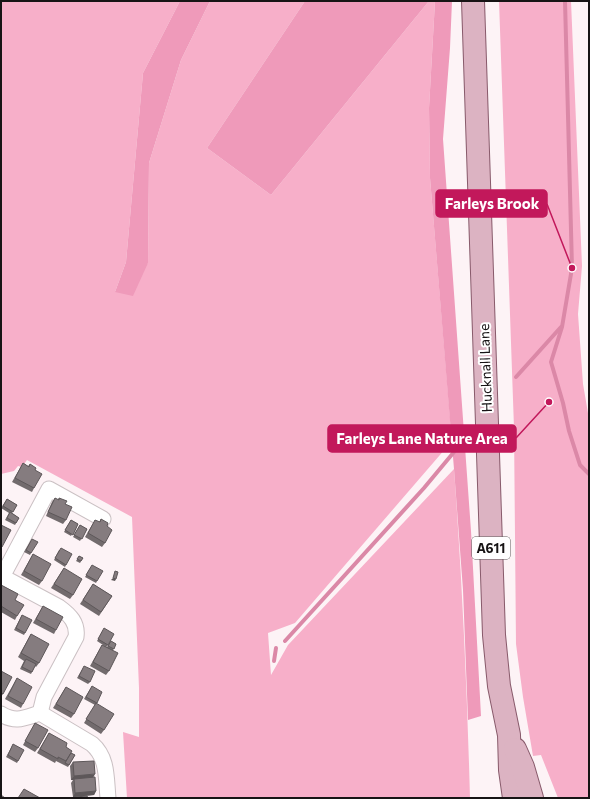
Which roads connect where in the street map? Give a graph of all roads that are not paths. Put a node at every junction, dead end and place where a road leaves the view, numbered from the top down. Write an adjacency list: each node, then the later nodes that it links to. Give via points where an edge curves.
1 (473, 1): 6 (main road, Hucknall Lane / A611, via 494,635 499,686)
2 (103, 519): 3 (street, via 49,489)
3 (2, 576): 4 (street, via 67,613 77,629 76,637 44,697)
4 (40, 713): 5 (street, via 16,720); 7 (street, via 98,749 106,764)
5 (1, 714)
6 (509, 735): 8 (main road, Hucknall Lane / A611); 9 (main road, Hucknall Lane / A611, via 523,767)
7 (108, 798)
8 (514, 798)
9 (532, 798)

